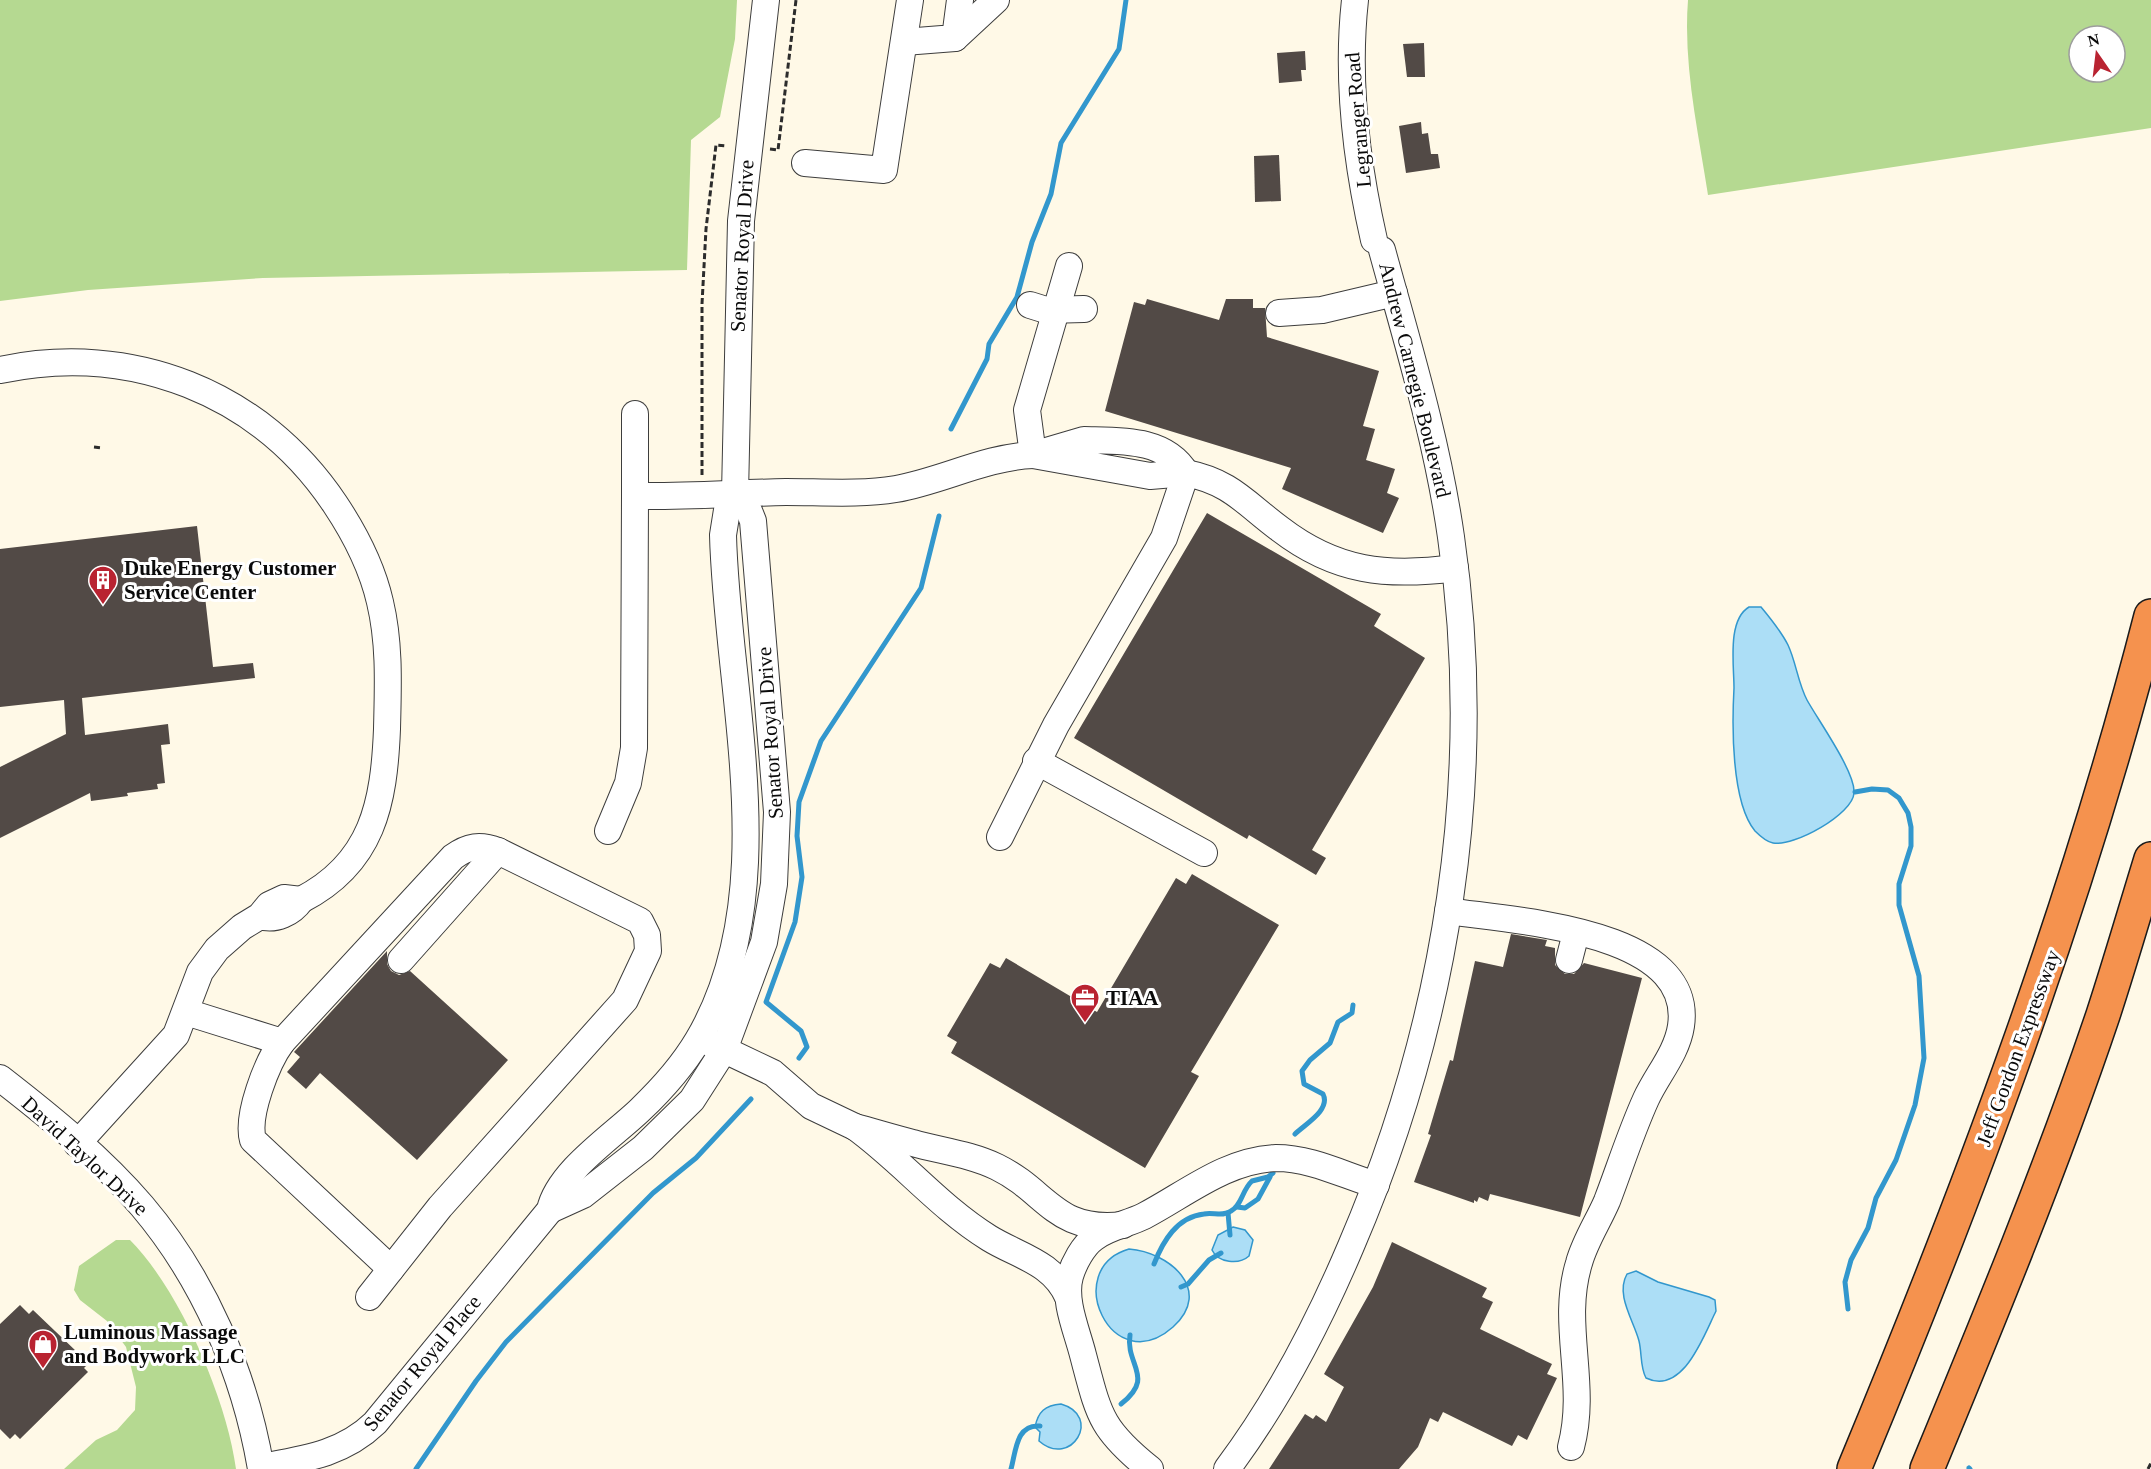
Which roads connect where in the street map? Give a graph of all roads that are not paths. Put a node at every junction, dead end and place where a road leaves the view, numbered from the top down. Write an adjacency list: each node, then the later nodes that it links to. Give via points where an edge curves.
1 (766, 0): 20 (street, Senator Royal Drive, via 741,221)
2 (910, 0): 7 (street)
3 (960, 0): 6 (street)
4 (996, 0): 6 (street)
5 (1355, 0): 9 (street, Legranger Road, via 1351,40 1353,107)
6 (955, 38): 7 (street)
7 (904, 42): 8 (street, via 884,170)
8 (806, 163)
9 (1378, 245): 11 (street, Andrew Carnegie Boulevard)
10 (1069, 266): 13 (street)
11 (1394, 293): 15 (street, via 1322,310); 22 (street, Andrew Carnegie Boulevard, via 1435,448)
12 (1030, 305): 13 (street)
13 (1056, 309): 14 (street); 18 (street, via 1027,410)
14 (1084, 309)
15 (1278, 313)
16 (0, 369): 38 (street, via 68,360 132,367 196,388 254,419 280,439 314,475 354,536 374,578 385,632 388,688 383,790 372,826 357,852 332,879 290,912 274,918 260,916 233,934 207,962 195,982)
17 (635, 414): 21 (street)
18 (1033, 455): 19 (street, via 1150,476); 20 (street, via 1011,457 884,490)
19 (1186, 473): 22 (street, via 1224,485 1293,539 1335,561 1389,573); 24 (street, via 1164,538)
20 (735, 494): 21 (street); 31 (street, Senator Royal Drive, via 727,510 723,536 745,809); 35 (street, Senator Royal Drive, via 753,521 777,812 774,884)
21 (635, 496): 25 (street, via 634,748 628,783)
22 (1455, 568): 32 (street, Andrew Carnegie Boulevard, via 1461,629 1463,749 1462,796)
23 (2151, 616): 55 (highway, Jeff Gordon Expressway, via 2097,813 2027,1025 1926,1295)
24 (1036, 761): 26 (street); 28 (street)
25 (608, 831)
26 (1000, 837)
27 (498, 851): 30 (street, via 479,846 459,852); 33 (street); 48 (street, via 634,916 644,927 648,951 616,1012 502,1136)
28 (1204, 853)
29 (2151, 859): 56 (highway, via 2103,1015 2070,1105 2003,1285)
30 (409, 908): 33 (street); 40 (street)
31 (741, 911): 39 (street, Senator Royal Place, via 723,981)
32 (1448, 911): 34 (street); 45 (street, Andrew Carnegie Boulevard, via 1420,1054)
33 (430, 927): 36 (street)
34 (1576, 933): 37 (street); 51 (street, via 1627,947 1653,961 1675,988 1682,1017 1677,1041 1647,1097 1574,1281 1572,1320 1578,1406)
35 (764, 942): 41 (street, Senator Royal Place)
36 (401, 960)
37 (1569, 960)
38 (186, 1012): 40 (street); 44 (street, via 169,1043)
39 (699, 1038): 41 (street); 46 (street, Senator Royal Place, via 658,1092 560,1186)
40 (282, 1042): 48 (street, via 272,1058 252,1114 253,1140)
41 (724, 1050): 43 (street, via 773,1073 812,1106); 46 (street, Senator Royal Place, via 692,1100 660,1133 583,1195)
42 (0, 1078): 44 (street, David Taylor Drive)
43 (855, 1127): 47 (street, via 997,1167 1048,1207 1074,1221 1103,1227); 50 (street, via 909,1169 960,1219 1050,1271)
44 (77, 1144): 52 (street, David Taylor Drive, via 143,1208 186,1267 231,1360)
45 (1376, 1185): 47 (street, via 1300,1160 1254,1161 1226,1171); 54 (street, Andrew Carnegie Boulevard, via 1309,1337)
46 (550, 1210): 52 (street, Senator Royal Place, via 366,1432 329,1453)
47 (1123, 1225): 50 (street, via 1100,1234 1087,1245 1073,1269)
48 (391, 1269): 49 (street)
49 (369, 1297)
50 (1068, 1297): 53 (street, via 1104,1422 1119,1444)
51 (1571, 1447)
52 (261, 1468)
53 (1150, 1469)
54 (1227, 1469)
55 (1854, 1469)
56 (1927, 1469)

